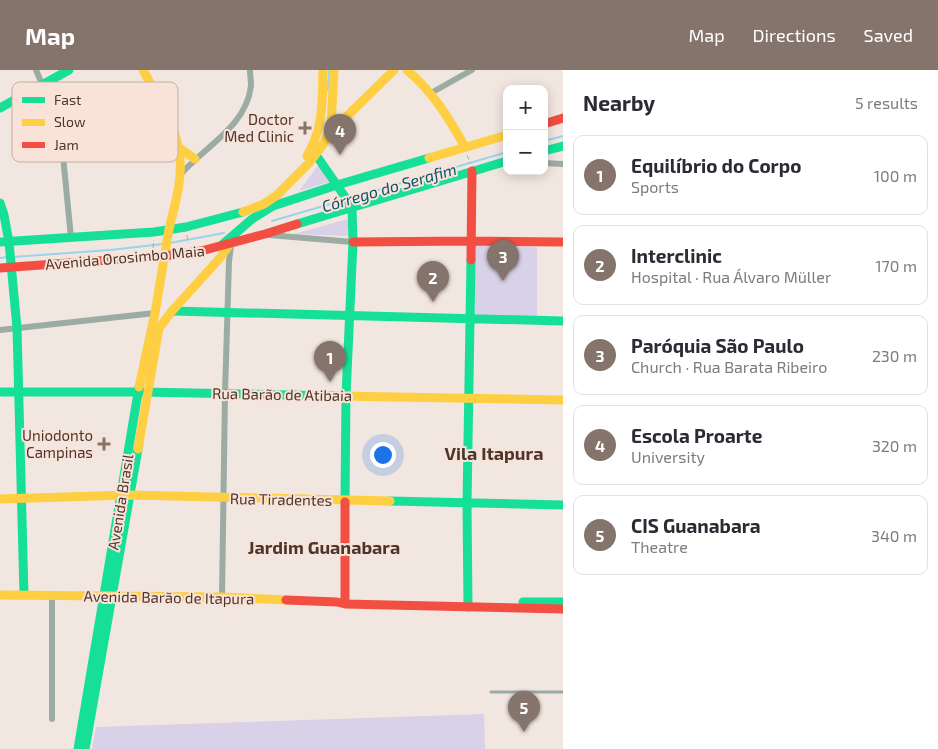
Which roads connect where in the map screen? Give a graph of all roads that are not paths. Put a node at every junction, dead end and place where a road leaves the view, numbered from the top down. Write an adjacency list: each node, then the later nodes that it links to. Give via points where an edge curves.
1 (36, 70): 10 (street)
2 (69, 70): 11 (main road)
3 (143, 70): 12 (main road, Avenida Brasil)
4 (250, 70): 25 (street, via 251,85 239,118)
5 (323, 70): 35 (main road, via 322,119 313,148 272,193)
6 (334, 70): 18 (main road)
7 (394, 70): 18 (main road, via 338,125)
8 (408, 70): 13 (main road)
9 (472, 70): 13 (street)
10 (41, 82)
11 (46, 82)
12 (149, 82)
13 (431, 93): 20 (main road)
14 (12, 101): 15 (main road)
15 (0, 108)
16 (563, 118): 17 (main road)
17 (548, 123)
18 (331, 125): 24 (main road)
19 (503, 136): 20 (main road)
20 (465, 146): 32 (main road)
21 (563, 146): 23 (main road)
22 (178, 147): 25 (main road); 31 (main road, Avenida Brasil)
23 (548, 150)
24 (316, 155): 32 (main road); 35 (main road, via 277,195)
25 (195, 159): 31 (street)
26 (64, 162): 38 (street)
27 (503, 162): 30 (main road, Avenida Orosimbo Maia)
28 (548, 164): 29 (street)
29 (563, 164)
30 (472, 171): 34 (main road, Avenida Orosimbo Maia); 39 (main road)
31 (180, 175): 36 (main road, Avenida Brasil)
32 (339, 188): 34 (main road); 44 (main road, via 266,209)
33 (0, 203): 42 (main road)
34 (350, 204): 37 (main road, Avenida Orosimbo Maia); 40 (main road)
35 (243, 212): 36 (main road, Avenida Orosimbo Maia)
36 (168, 232): 38 (main road, Avenida Orosimbo Maia); 45 (main road, Avenida Brasil)
37 (265, 234): 40 (street); 43 (main road, Avenida Orosimbo Maia)
38 (71, 238): 42 (main road, Avenida Orosimbo Maia)
39 (470, 241): 40 (main road); 41 (main road); 52 (main road)
40 (353, 242): 51 (main road)
41 (563, 242)
42 (6, 243): 46 (main road)
43 (231, 244): 44 (main road, Avenida Orosimbo Maia); 48 (main road, Avenida Brasil); 49 (street)
44 (220, 247): 45 (main road, Avenida Orosimbo Maia, via 190,254); 55 (main road, via 165,312)
45 (164, 253): 46 (main road, Avenida Orosimbo Maia); 50 (main road, Avenida Brasil)
46 (11, 265): 47 (main road, Avenida Orosimbo Maia); 54 (main road)
47 (0, 268)
48 (172, 311): 49 (main road); 55 (main road, Avenida Brasil)
49 (227, 312): 51 (main road); 60 (street)
50 (155, 313): 54 (street); 59 (main road, Avenida Brasil)
51 (350, 316): 52 (main road); 61 (main road)
52 (469, 319): 53 (main road); 62 (main road)
53 (563, 322)
54 (17, 328): 56 (street); 58 (main road)
55 (159, 328): 59 (main road, Avenida Brasil)
56 (0, 330)
57 (0, 392): 58 (main road, Rua Barão de Atibaia)
58 (18, 392): 59 (main road, Rua Barão de Atibaia); 66 (main road)
59 (142, 392): 60 (main road, Rua Barão de Atibaia); 64 (main road, Avenida Brasil)
60 (225, 393): 61 (main road, Rua Barão de Atibaia); 65 (street)
61 (346, 395): 62 (main road, Rua Barão de Atibaia); 68 (main road)
62 (468, 398): 63 (main road, Rua Barão de Atibaia); 69 (main road)
63 (563, 400)
64 (125, 496): 65 (main road, Rua Tiradentes); 66 (main road, Rua Tiradentes); 74 (main road, Avenida Brasil)
65 (223, 497): 68 (main road, Rua Tiradentes); 75 (street)
66 (21, 498): 67 (main road, Rua Tiradentes); 72 (main road)
67 (0, 499)
68 (345, 500): 69 (main road, Rua Tiradentes); 76 (main road)
69 (467, 503): 70 (main road, Rua Tiradentes); 78 (main road)
70 (563, 505)
71 (0, 595): 72 (main road, Avenida Barão de Itapura)
72 (24, 595): 73 (main road, Avenida Barão de Itapura)
73 (52, 595): 74 (main road, Avenida Barão de Itapura); 82 (street)
74 (108, 596): 75 (main road, Avenida Barão de Itapura); 83 (main road, Avenida Brasil); 84 (main road, Avenida Brasil)
75 (222, 596): 76 (main road, Avenida Barão de Itapura)
76 (342, 602): 78 (main road, Avenida Barão de Itapura)
77 (563, 602): 78 (main road, Avenida Barão de Itapura)
78 (468, 604): 79 (main road, Avenida Barão de Itapura)
79 (563, 610)
80 (491, 692): 81 (lane)
81 (563, 692)
82 (52, 719)
83 (78, 749)
84 (85, 749)

